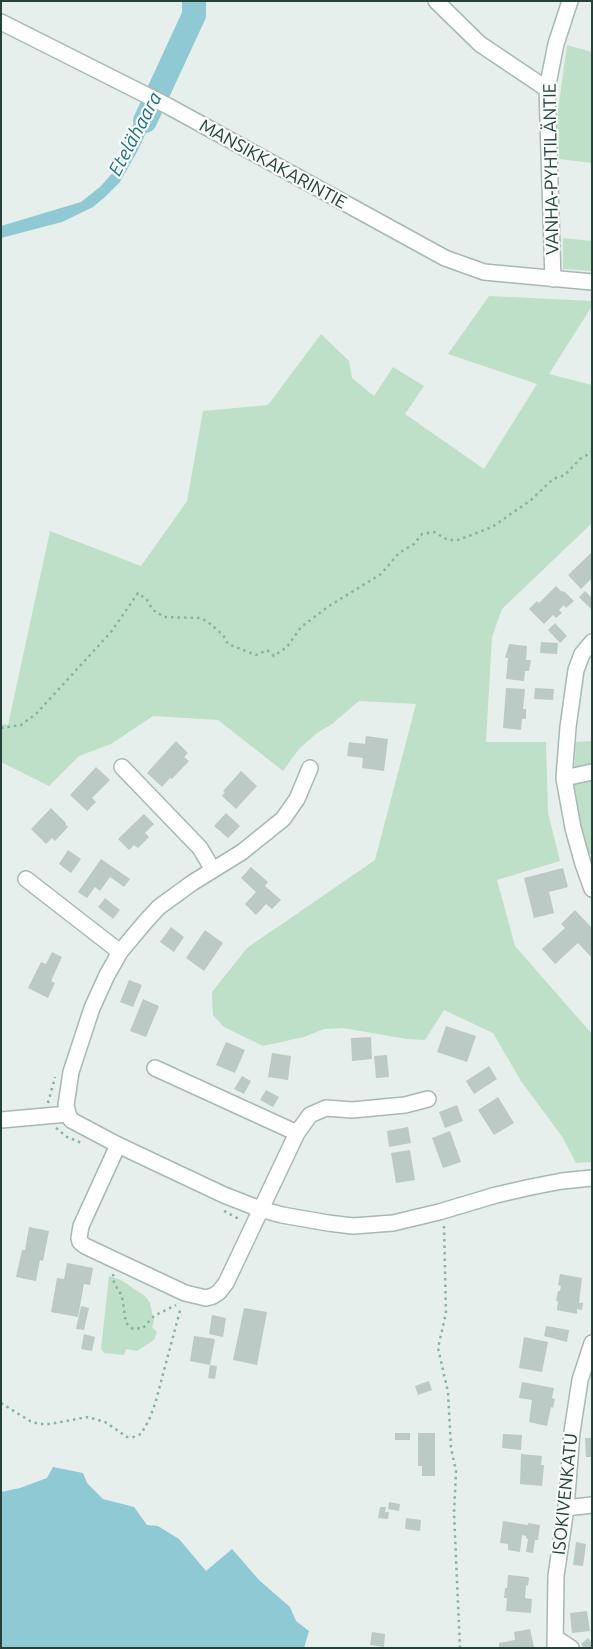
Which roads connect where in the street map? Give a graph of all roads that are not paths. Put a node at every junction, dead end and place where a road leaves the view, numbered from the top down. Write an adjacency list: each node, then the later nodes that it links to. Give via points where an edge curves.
1 (436, 1): 4 (street, via 480,44)
2 (570, 1): 4 (street, VANHA-PYHTILÄNTIE, via 556,44)
3 (1, 22): 5 (street, MANSIKKAKARINTIE, via 168,106 444,258 484,272)
4 (547, 89): 5 (street, VANHA-PYHTILÄNTIE)
5 (554, 279): 6 (street, MANSIKKAKARINTIE)
6 (592, 282)
7 (592, 642): 11 (street, via 582,654 576,670)
8 (122, 767): 12 (street, via 200,848)
9 (310, 768): 12 (street, via 297,800 283,819 242,852)
10 (592, 772): 11 (street)
11 (564, 778): 14 (street, via 573,828)
12 (213, 870): 15 (street, via 159,907)
13 (26, 879): 15 (street)
14 (592, 890)
15 (120, 952): 18 (street, via 92,1008 71,1072 66,1105)
16 (155, 1068): 20 (street)
17 (428, 1099): 20 (street, via 405,1106 352,1110 326,1108 310,1115)
18 (68, 1114): 19 (street); 21 (street, via 77,1123)
19 (1, 1120)
20 (297, 1133): 23 (street)
21 (118, 1145): 23 (street); 23 (street, via 81,1226 80,1242 185,1293 206,1298 219,1292)
22 (592, 1178): 23 (street, via 562,1180 496,1195 440,1221 353,1226 304,1220)
23 (260, 1209)
24 (592, 1343): 26 (street, ISOKIVENKATU, via 575,1402)
25 (592, 1505): 26 (street)
26 (566, 1508): 27 (street, ISOKIVENKATU, via 556,1576)
27 (555, 1643): 28 (street)
28 (571, 1648)

